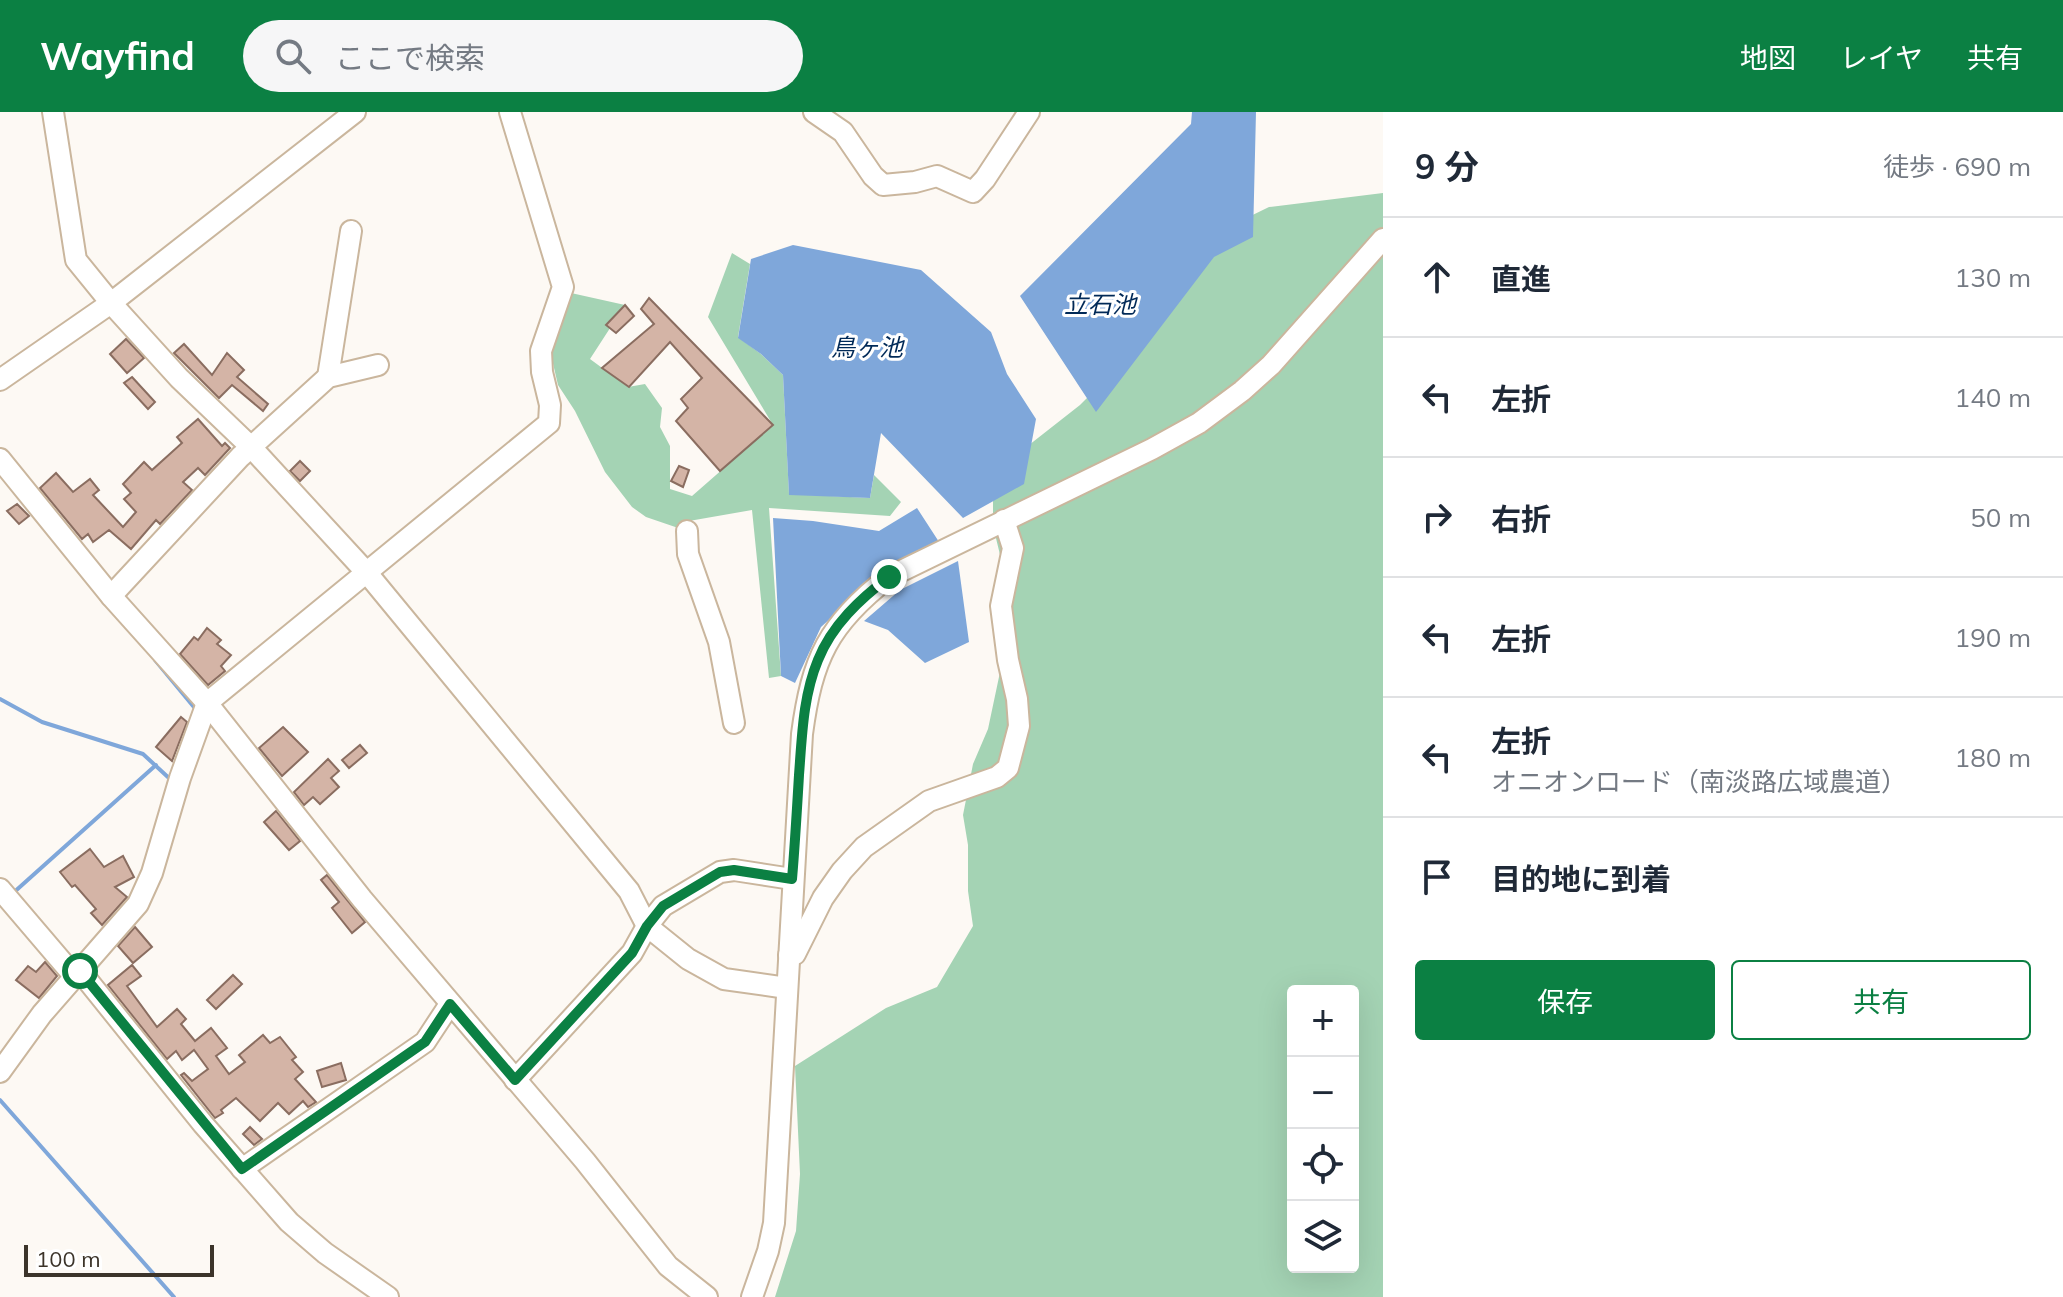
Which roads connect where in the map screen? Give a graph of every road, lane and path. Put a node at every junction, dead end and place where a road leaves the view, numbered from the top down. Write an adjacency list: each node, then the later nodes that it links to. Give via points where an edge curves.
1 (53, 112): 8 (street, via 76,260)
2 (355, 112): 8 (street)
3 (510, 112): 16 (street, via 563,287 541,351 549,423)
4 (814, 112): 5 (street, via 843,132 883,185 937,176 973,192)
5 (1029, 112)
6 (351, 231): 10 (street)
7 (1383, 239): 14 (street, via 1271,365 1199,423)
8 (111, 303): 11 (street); 12 (street, via 202,403)
9 (378, 365): 10 (street)
10 (328, 377): 12 (street)
11 (0, 380)
12 (251, 447): 16 (street); 17 (street)
13 (0, 459): 17 (street)
14 (1004, 520): 20 (street, via 889,577 860,599 818,658 807,691); 23 (street, via 1013,548 1001,606 1019,726 1008,768 997,777 929,801 864,847 823,898 801,946)
15 (687, 531): 19 (street, via 688,554 719,642)
16 (367, 573): 18 (street); 22 (street, via 629,891)
17 (111, 596): 18 (street)
18 (207, 703): 24 (street, via 138,904); 26 (street)
19 (734, 723)
20 (792, 879): 22 (street, via 720,872 663,906); 23 (street)
21 (0, 889): 24 (street)
22 (647, 926): 25 (street, via 724,979); 28 (street, via 632,953)
23 (789, 955): 25 (street)
24 (78, 974): 27 (street); 29 (street)
25 (787, 988): 32 (street, via 774,1223)
26 (450, 1004): 28 (street); 29 (street, via 425,1042)
27 (0, 1072)
28 (515, 1080): 31 (street, via 668,1266)
29 (242, 1169): 30 (street, via 289,1222)
30 (388, 1297)
31 (707, 1297)
32 (752, 1297)

